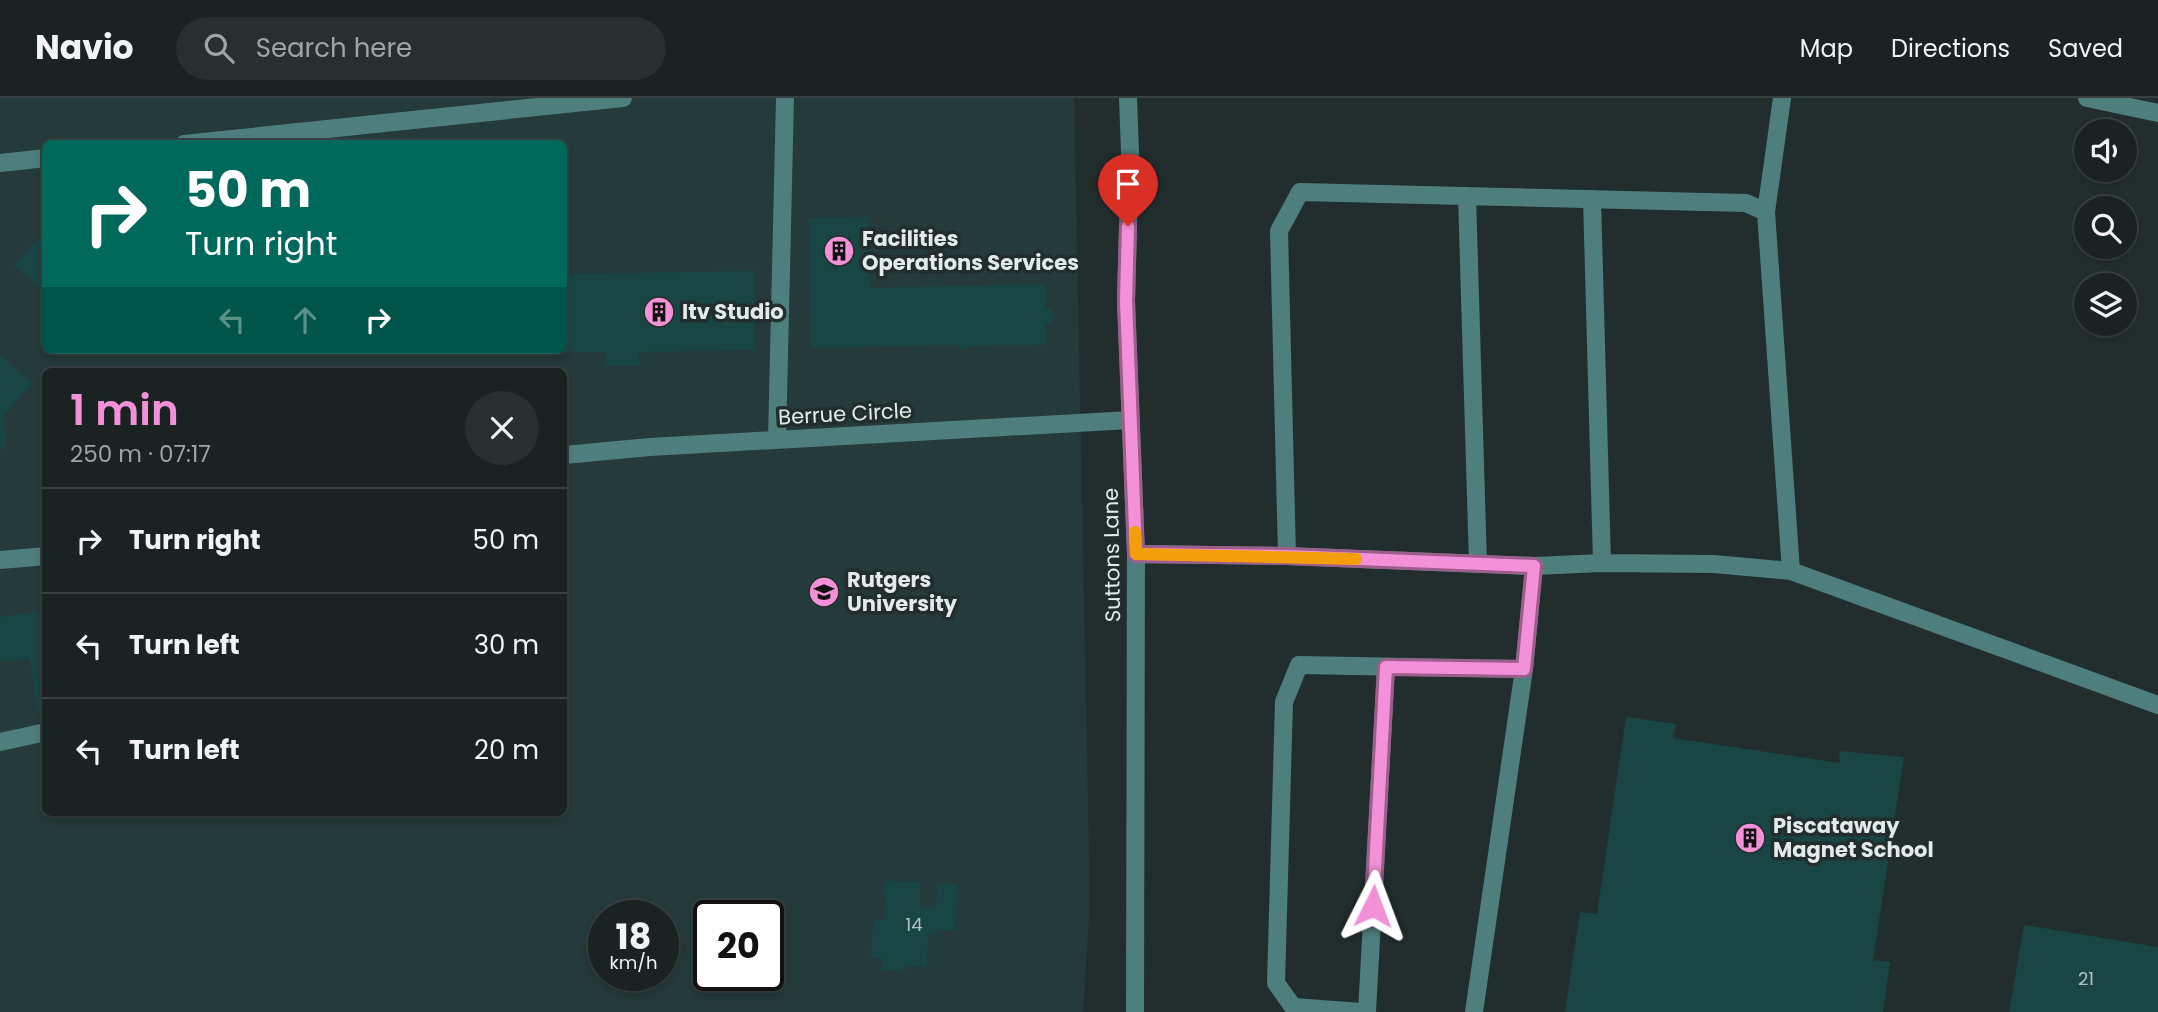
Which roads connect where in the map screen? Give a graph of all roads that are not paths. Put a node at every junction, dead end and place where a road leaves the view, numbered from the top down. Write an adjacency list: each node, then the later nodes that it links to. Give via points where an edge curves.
1 (623, 98): 7 (street)
2 (785, 98): 14 (street)
3 (1128, 98): 13 (street, Suttons Lane)
4 (1782, 98): 12 (street)
5 (2087, 98): 6 (street)
6 (2158, 113)
7 (222, 140)
8 (42, 158): 9 (street)
9 (0, 163)
10 (1468, 196): 11 (street); 18 (street, via 1300,192 1279,231); 21 (street)
11 (1592, 199): 12 (street, via 1746,203); 20 (street)
12 (1766, 212): 23 (street)
13 (1130, 420): 14 (street, Berrue Circle); 16 (street, Suttons Lane)
14 (777, 440): 15 (street, Berrue Circle)
15 (567, 456)
16 (1136, 554): 18 (street); 29 (street, Suttons Lane)
17 (42, 556): 19 (street)
18 (1287, 556): 21 (street)
19 (0, 560)
20 (1602, 563): 22 (street); 23 (street, via 1714,564)
21 (1478, 564): 22 (street)
22 (1534, 566): 25 (street)
23 (1791, 572): 26 (street)
24 (1386, 667): 25 (street); 30 (street); 30 (street, via 1299,665 1284,702 1276,983 1293,1007)
25 (1524, 669): 31 (street)
26 (2158, 705)
27 (42, 733): 28 (street)
28 (0, 742)
29 (1135, 1012)
30 (1365, 1012)
31 (1474, 1012)

